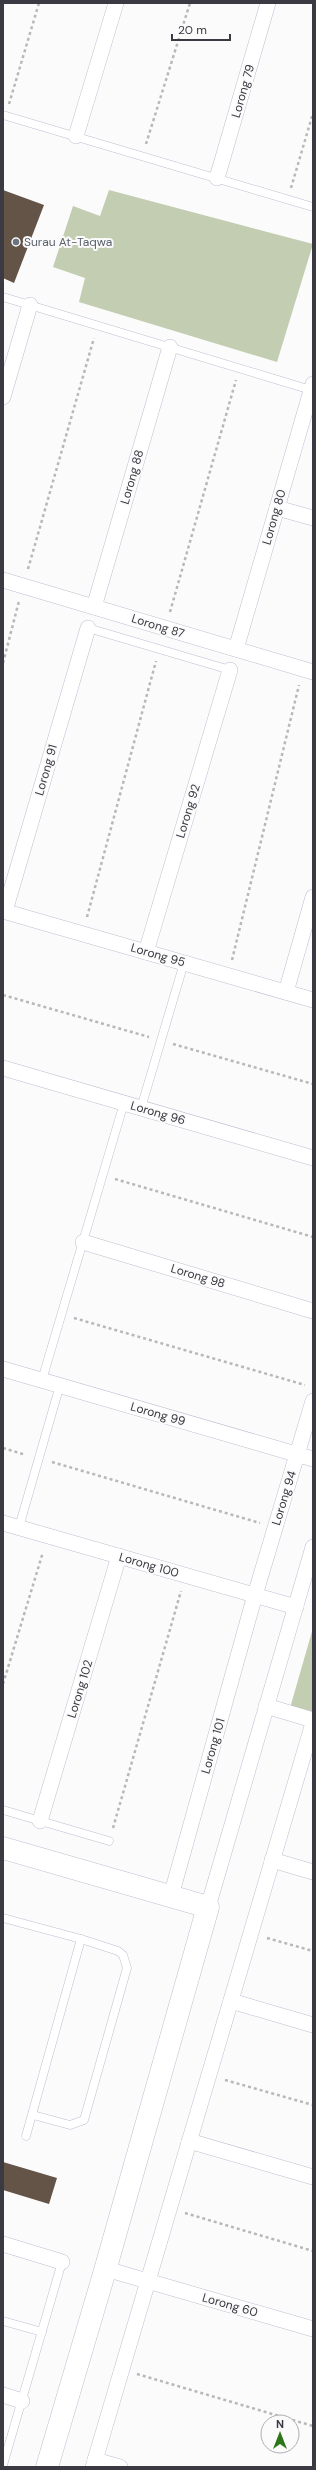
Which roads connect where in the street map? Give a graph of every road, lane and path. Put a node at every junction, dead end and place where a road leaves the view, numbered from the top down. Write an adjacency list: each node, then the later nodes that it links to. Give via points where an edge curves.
1 (39, 3): 6 (path)
2 (116, 3): 7 (street)
3 (190, 3): 8 (path)
4 (268, 3): 9 (street, Lorong 79)
5 (313, 113): 10 (path)
6 (4, 115): 7 (lane)
7 (76, 136): 8 (lane)
8 (142, 156): 9 (lane)
9 (217, 178): 10 (lane)
10 (288, 200): 11 (lane)
11 (313, 207)
12 (3, 297): 13 (lane)
13 (30, 305): 14 (lane); 17 (street)
14 (97, 326): 15 (lane); 21 (path)
15 (170, 347): 16 (lane); 22 (street, Lorong 88)
16 (312, 387): 18 (street, Lorong 80)
17 (3, 397)
18 (277, 508): 19 (street); 24 (street, Lorong 80)
19 (313, 518)
20 (3, 580): 21 (street, Lorong 87)
21 (23, 586): 22 (street, Lorong 87); 25 (path)
22 (94, 607): 24 (street, Lorong 87)
23 (88, 628): 26 (lane); 29 (street, Lorong 91)
24 (236, 649): 27 (street, Lorong 87)
25 (3, 664)
26 (230, 670): 30 (street, Lorong 92)
27 (308, 671): 32 (path)
28 (313, 897): 33 (street)
29 (4, 911): 30 (street, Lorong 95)
30 (146, 952): 31 (street, Lorong 95)
31 (184, 963): 32 (street, Lorong 95); 37 (lane)
32 (228, 976): 33 (street, Lorong 95)
33 (286, 992): 34 (street, Lorong 95)
34 (313, 1000)
35 (3, 1068): 36 (street, Lorong 96)
36 (124, 1103): 37 (street, Lorong 96); 39 (lane)
37 (141, 1108): 38 (street, Lorong 96)
38 (313, 1158)
39 (103, 1176): 40 (path); 41 (lane)
40 (313, 1237)
41 (83, 1242): 42 (street, Lorong 98); 43 (lane)
42 (313, 1311)
43 (62, 1315): 45 (lane); 47 (path)
44 (3, 1369): 45 (street, Lorong 99)
45 (42, 1380): 46 (street, Lorong 99)
46 (60, 1385): 50 (street, Lorong 99); 51 (lane)
47 (313, 1387)
48 (313, 1401): 50 (street, Lorong 94)
49 (3, 1448): 51 (path)
50 (297, 1454): 52 (street, Lorong 99); 55 (street, Lorong 94)
51 (40, 1459): 54 (lane); 55 (path)
52 (313, 1459)
53 (3, 1523): 54 (street, Lorong 100)
54 (19, 1527): 56 (street, Lorong 100)
55 (275, 1528): 60 (street, Lorong 94)
56 (48, 1536): 58 (street, Lorong 100); 62 (path)
57 (313, 1547): 61 (street)
58 (119, 1556): 59 (street, Lorong 100); 67 (street, Lorong 102)
59 (185, 1575): 60 (street, Lorong 100); 68 (path)
60 (255, 1595): 61 (street, Lorong 100); 72 (street, Lorong 101)
61 (296, 1607): 63 (street)
62 (3, 1684)
63 (266, 1706): 64 (street); 73 (street)
64 (313, 1720)
65 (313, 1723): 70 (street)
66 (3, 1810): 67 (lane)
67 (40, 1821): 68 (lane)
68 (109, 1841)
69 (3, 1848): 72 (street)
70 (272, 1860): 71 (street); 75 (street)
71 (313, 1872)
72 (171, 1896): 73 (street)
73 (208, 1907): 90 (street)
74 (3, 1918): 76 (lane)
75 (251, 1933): 77 (path); 78 (street)
76 (81, 1939): 82 (lane); 82 (lane, via 118,1951 123,1955 127,1968 84,2120 70,2125)
77 (313, 1951)
78 (231, 2001): 79 (street); 80 (street)
79 (313, 2025)
80 (209, 2075): 81 (path); 84 (street)
81 (313, 2105)
82 (32, 2115): 83 (lane)
83 (26, 2136)
84 (189, 2141): 85 (street); 86 (street)
85 (313, 2177)
86 (170, 2208): 88 (path); 91 (street)
87 (3, 2244): 89 (street)
88 (313, 2251)
89 (62, 2262): 94 (lane)
90 (106, 2269): 91 (street, Lorong 60); 101 (street)
91 (148, 2282): 93 (street, Lorong 60); 95 (street)
92 (3, 2321): 94 (lane)
93 (313, 2329)
94 (42, 2332): 97 (lane)
95 (122, 2370): 98 (path); 99 (street)
96 (3, 2395): 97 (street)
97 (22, 2401): 100 (lane)
98 (313, 2426)
99 (94, 2463): 102 (street)
100 (3, 2465)
101 (47, 2467)
102 (120, 2467)

